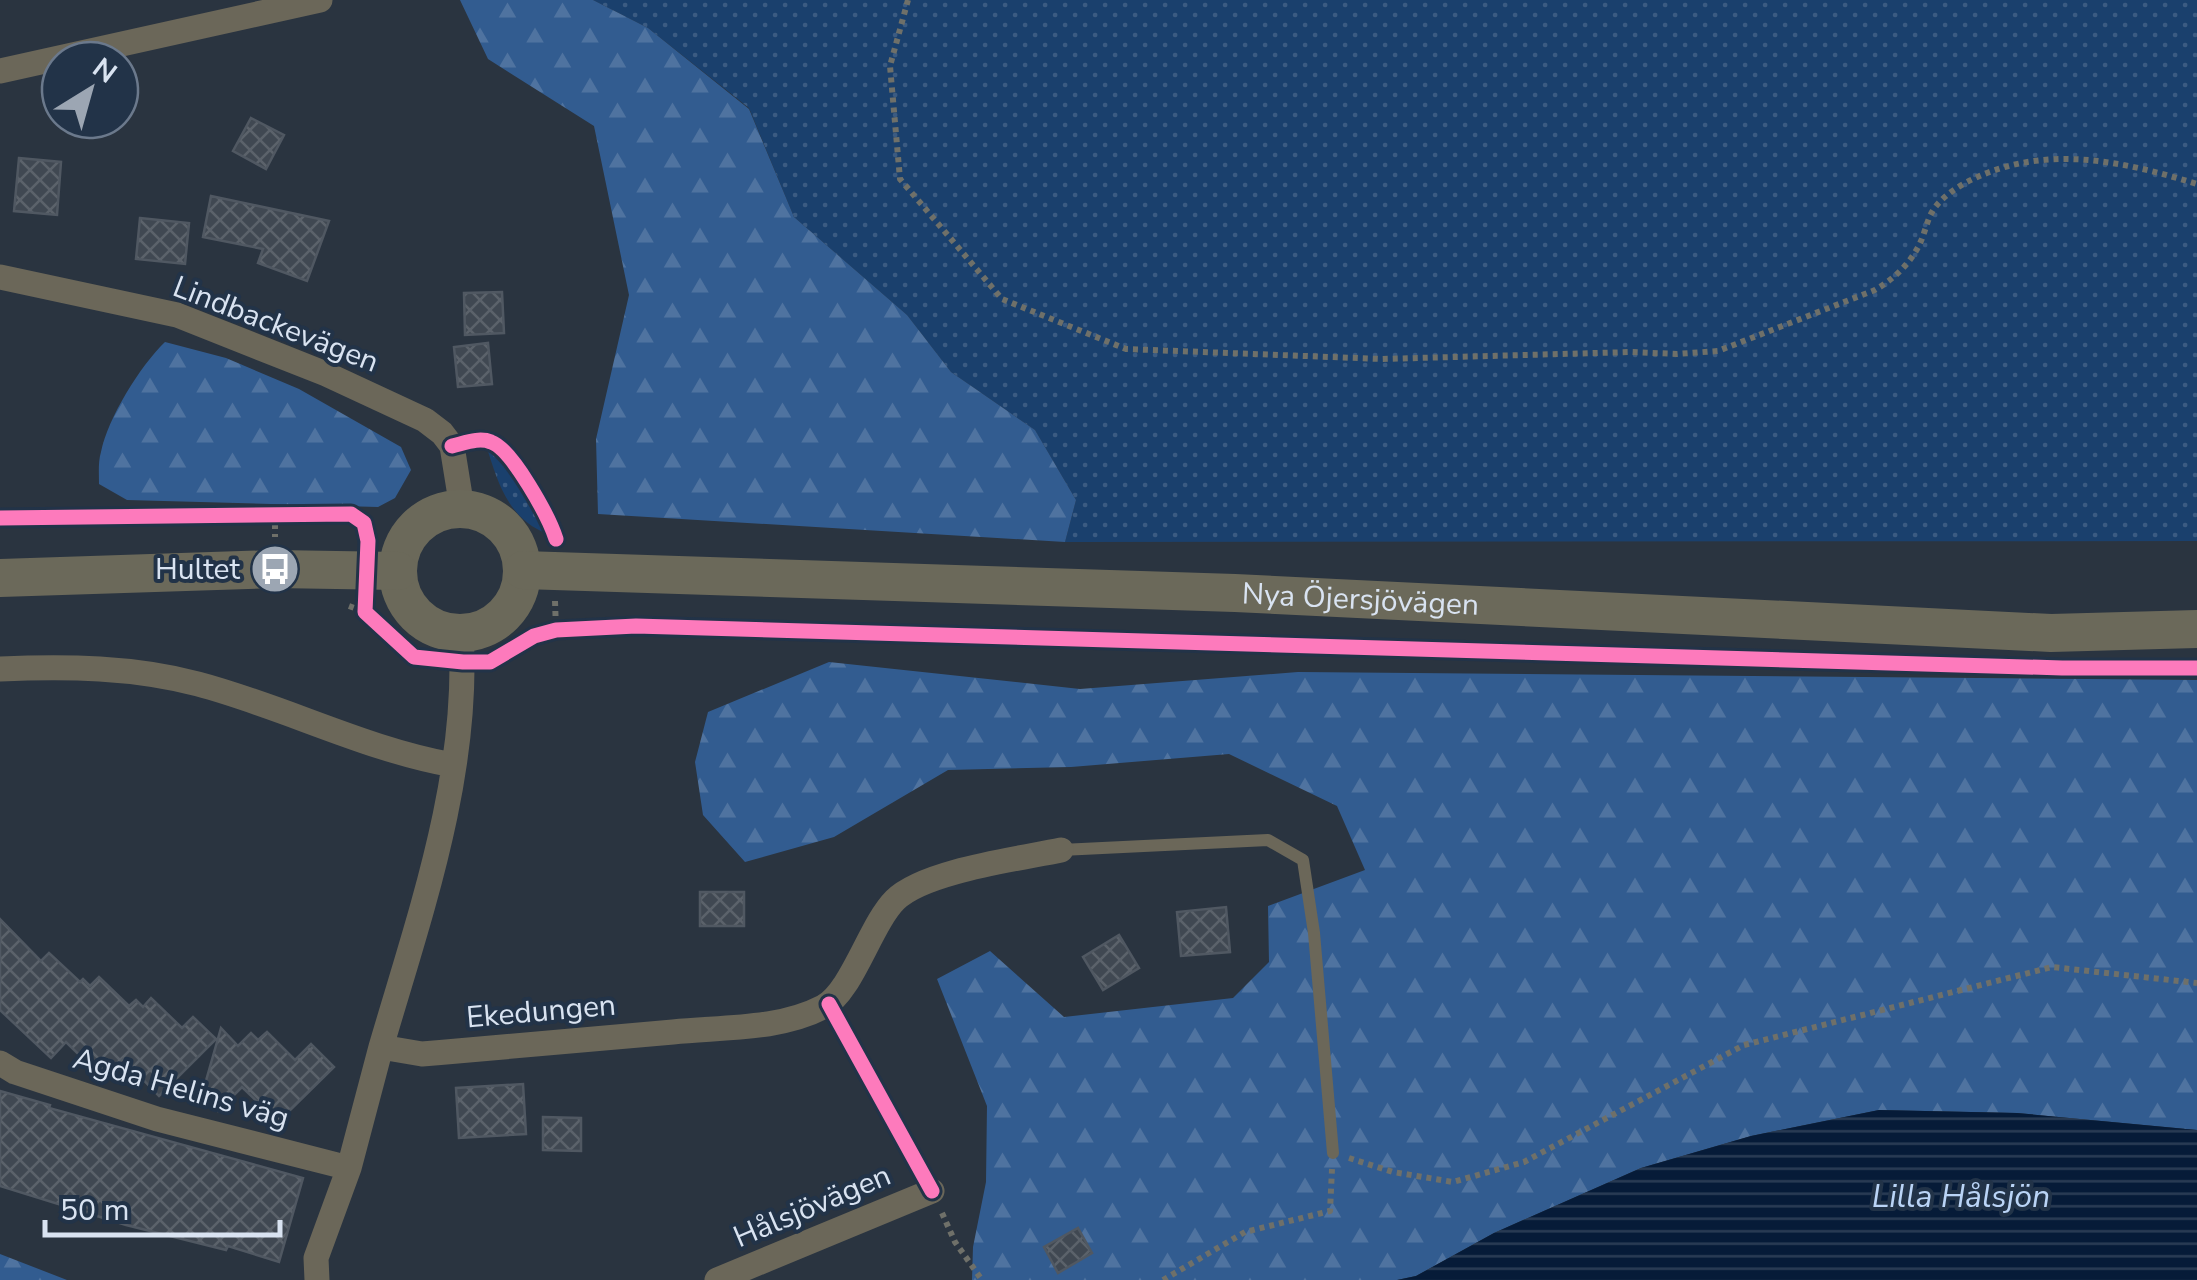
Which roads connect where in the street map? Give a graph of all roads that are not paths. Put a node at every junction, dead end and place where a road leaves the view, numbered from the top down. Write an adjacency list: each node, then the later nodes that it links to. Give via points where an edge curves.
1 (320, 0): 2 (street)
2 (0, 71)
3 (0, 278): 4 (street, Lindbackevägen, via 177,315 425,420 452,446)
4 (462, 508): 5 (street, via 505,527); 6 (street, via 416,526)
5 (522, 570): 8 (street, Nya Öjersjövägen, via 1235,592 2051,632); 9 (street, via 505,614)
6 (398, 571): 7 (street); 9 (street, via 416,616)
7 (0, 578)
8 (2197, 629)
9 (461, 633): 11 (street)
10 (0, 670): 11 (street, via 96,668 196,684 373,746)
11 (453, 765): 13 (street, via 428,887)
12 (1061, 850): 13 (street, Ekedungen, via 910,887 886,911 830,1004 807,1015 422,1054); 15 (lane, via 1268,840 1303,860)
13 (381, 1047): 16 (street)
14 (0, 1062): 16 (street, Agda Helins väg, via 140,1114)
15 (1333, 1153)
16 (349, 1168): 18 (street, via 316,1258)
17 (932, 1191): 19 (street, Hålsjövägen)
18 (317, 1280)
19 (717, 1280)

